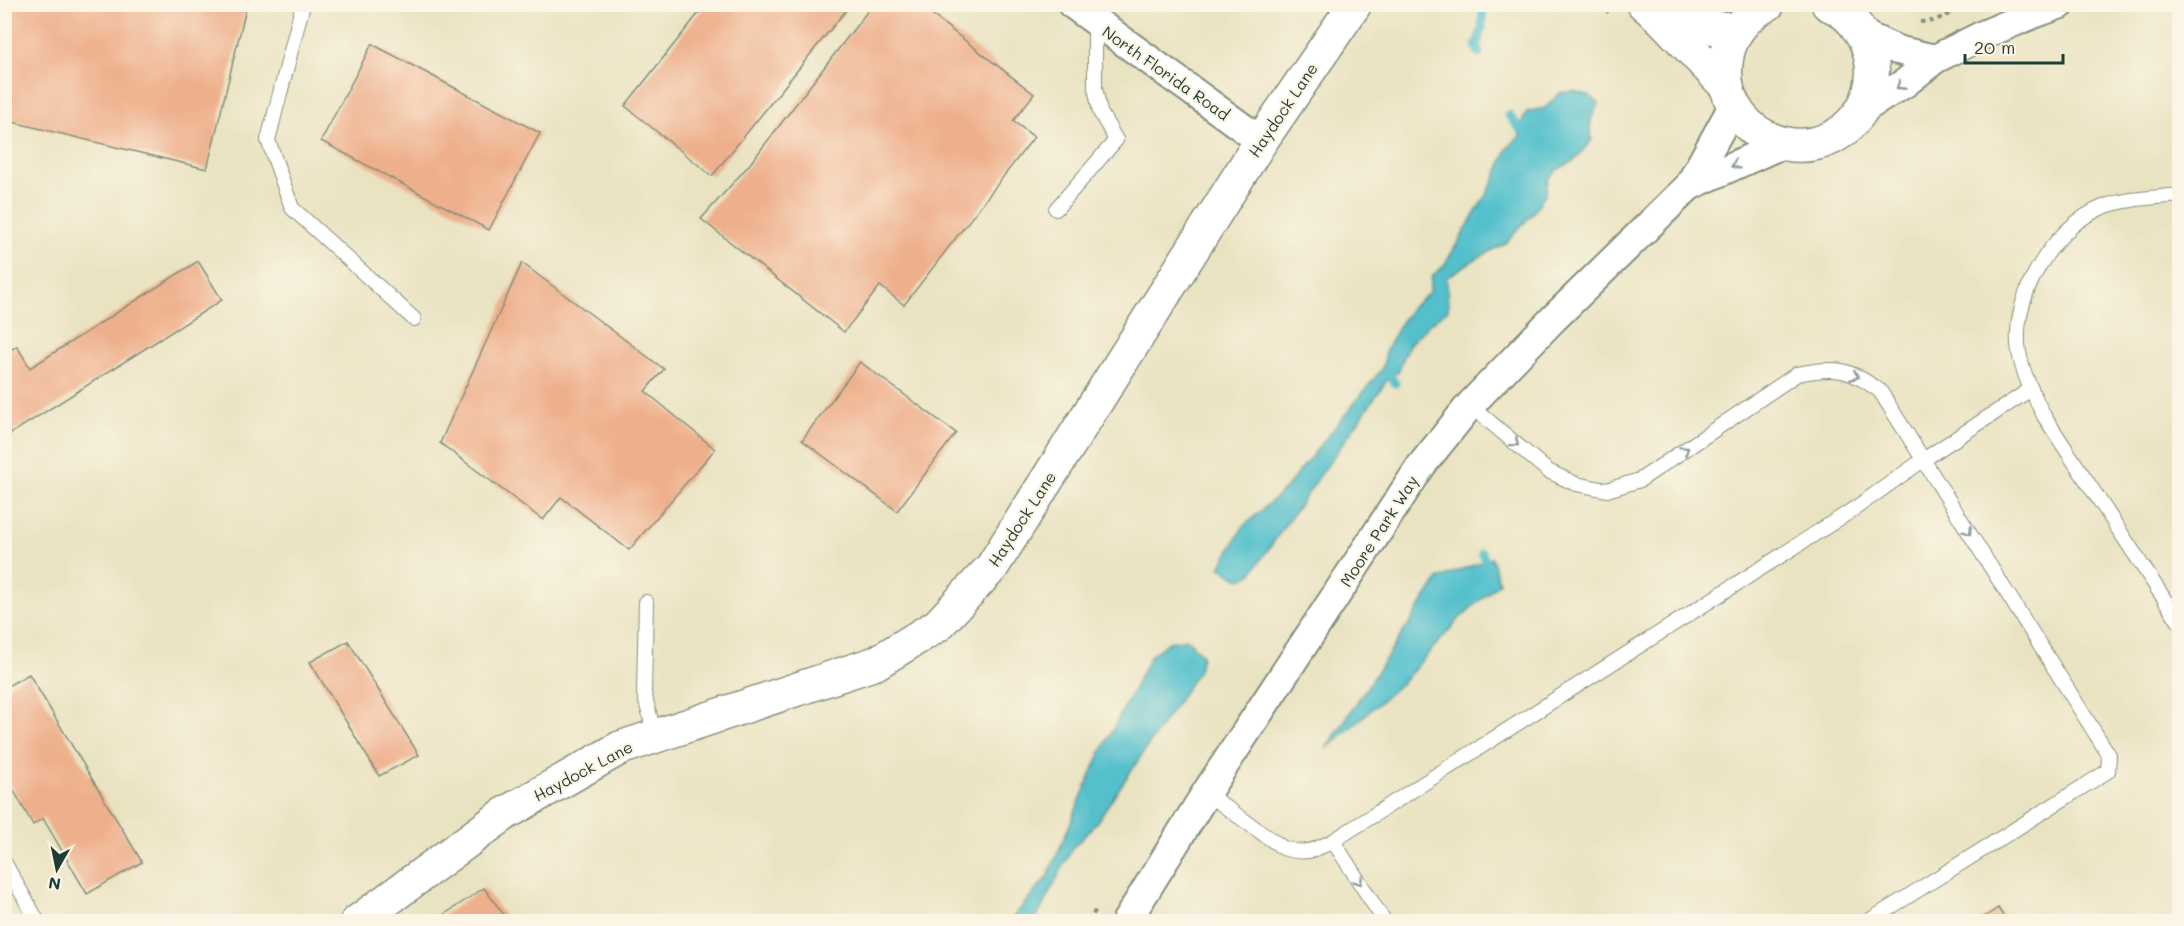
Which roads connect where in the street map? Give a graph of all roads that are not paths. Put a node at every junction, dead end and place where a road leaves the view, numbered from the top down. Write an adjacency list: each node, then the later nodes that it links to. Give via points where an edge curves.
1 (303, 4): 17 (lane, via 268,140 292,208)
2 (1071, 4): 8 (street, North Florida Road)
3 (1355, 4): 12 (street, Haydock Lane)
4 (2061, 4): 9 (street)
5 (1653, 11): 6 (street, via 1700,26); 10 (street)
6 (1753, 14): 10 (street, via 1728,47 1725,66)
7 (1846, 15): 9 (street, via 1897,50); 11 (street, via 1870,52 1873,71)
8 (1095, 23): 12 (street, North Florida Road); 16 (lane, via 1095,87 1100,112 1116,140)
9 (1935, 59): 11 (street, one-way to 11)
10 (1729, 96): 13 (street, via 1745,123); 14 (street, Moore Park Way)
11 (1863, 109): 13 (street, via 1851,124 1819,143)
12 (1261, 141): 23 (street, Haydock Lane, via 992,567 938,626 876,663)
13 (1782, 144): 14 (street, Moore Park Way, one-way to 14)
14 (1689, 186): 19 (street, Moore Park Way)
15 (2180, 195): 18 (lane, via 2124,201 2100,208 2054,244 2038,268 2019,325 2019,352)
16 (1056, 209)
17 (414, 320)
18 (2031, 389): 20 (lane); 22 (lane, via 2044,416)
19 (1470, 405): 20 (lane, one-way to 20, via 1548,471 1576,484 1607,490 1640,480 1797,374 1828,368 1858,375 1880,391); 24 (street, Moore Park Way, via 1421,466)
20 (1923, 460): 25 (lane, via 1854,509); 31 (lane, one-way to 31, via 2109,755 2108,771)
21 (646, 602): 23 (lane, via 644,693)
22 (2180, 623)
23 (655, 736): 28 (street, Haydock Lane, via 620,748 506,813)
24 (1206, 794): 25 (lane, via 1283,848 1297,853 1313,851); 29 (street, Moore Park Way)
25 (1333, 841): 30 (lane, one-way to 30)
26 (4, 862): 27 (lane)
27 (38, 921)
28 (357, 921)
29 (1126, 921)
30 (1385, 921)
31 (1867, 921)

